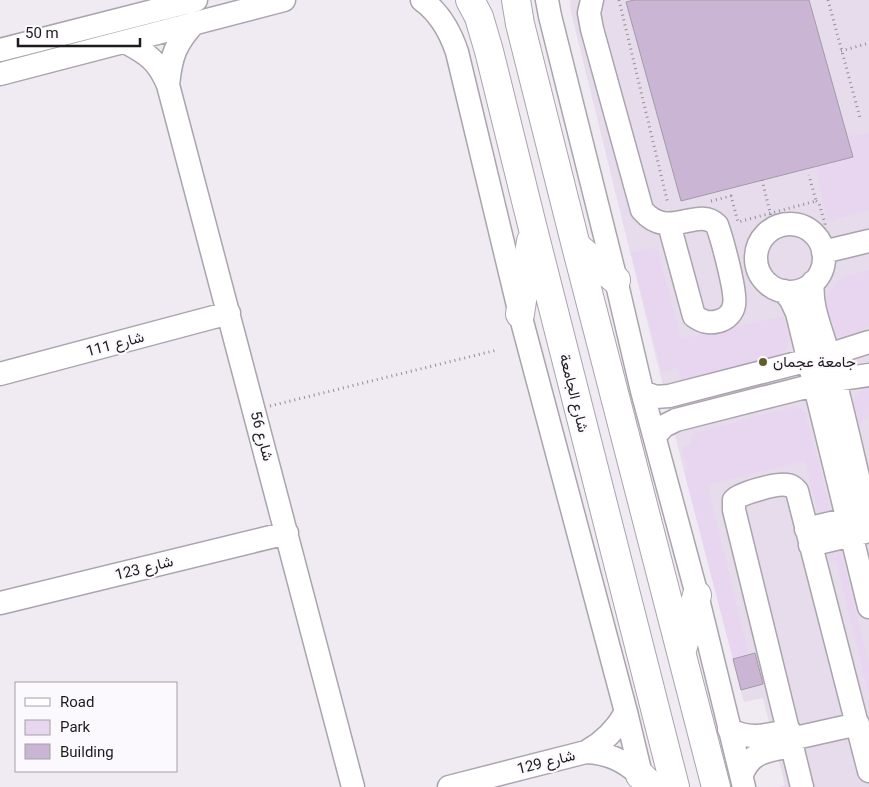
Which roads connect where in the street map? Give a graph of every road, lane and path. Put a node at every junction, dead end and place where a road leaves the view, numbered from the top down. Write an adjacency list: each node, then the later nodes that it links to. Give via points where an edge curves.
1 (284, 0): 9 (street)
2 (422, 0): 34 (street, via 442,19 457,52)
3 (470, 0): 24 (main road, شارع الجامعة, via 487,42)
4 (516, 0): 26 (main road)
5 (548, 0): 30 (street)
6 (592, 0): 22 (street, via 589,13 592,29 642,210 658,223)
7 (619, 0): 22 (path)
8 (828, 0): 14 (path)
9 (194, 6): 10 (street); 11 (street); 16 (street, شارع 56, via 174,52)
10 (136, 8): 13 (street)
11 (125, 42): 15 (street); 16 (street, شارع 56, via 153,59)
12 (869, 43): 14 (path)
13 (0, 50)
14 (841, 51): 17 (path)
15 (0, 74)
16 (168, 85): 33 (street, شارع 56)
17 (860, 118)
18 (809, 175): 20 (path)
19 (762, 180): 23 (path)
20 (816, 201): 23 (path); 27 (path, via 825,224)
21 (705, 203): 23 (path, via 731,196 738,222)
22 (669, 218): 29 (street, via 706,218 717,225); 29 (street, via 690,306 694,316 703,322 723,320 731,313 735,304)
23 (772, 220): 27 (street, via 799,225 810,231); 28 (street, via 759,243)
24 (533, 229): 34 (main road); 63 (main road, شارع الجامعة)
25 (869, 241): 27 (street)
26 (576, 246): 30 (main road); 52 (main road)
27 (821, 246): 31 (street, via 823,263)
28 (757, 265): 29 (street); 32 (street, via 762,277)
29 (729, 271)
30 (616, 280): 41 (street)
31 (814, 282): 32 (street, via 795,291); 37 (street)
32 (784, 291): 37 (street)
33 (229, 313): 38 (street, شارع 111); 43 (street, شارع 56)
34 (520, 314): 53 (street)
35 (869, 342): 37 (street)
36 (497, 350): 43 (path)
37 (818, 357): 40 (street); 42 (street)
38 (0, 374)
39 (869, 375): 40 (street)
40 (824, 383): 44 (street); 46 (street)
41 (642, 391): 42 (street, via 654,398); 45 (street)
42 (682, 393): 44 (street)
43 (255, 410): 47 (street, شارع 56)
44 (688, 417): 45 (street, via 664,426)
45 (655, 436): 49 (street)
46 (861, 524): 48 (street); 51 (street)
47 (287, 533): 50 (street, شارع 123); 61 (street, شارع 56)
48 (808, 537): 54 (street); 56 (street, via 793,486 742,494 734,500)
49 (697, 595): 52 (main road); 55 (street)
50 (0, 603)
51 (869, 607)
52 (682, 651): 64 (main road)
53 (626, 712): 57 (street, شارع 129, via 610,736); 60 (street)
54 (858, 724): 56 (street); 58 (street)
55 (729, 729): 56 (street, via 743,736); 59 (street)
56 (791, 738): 59 (street, via 749,761); 65 (street)
57 (586, 752): 60 (street, شارع 129, via 614,756 628,764); 62 (street, شارع 129)
58 (869, 771)
59 (743, 781)
60 (645, 783)
61 (353, 787)
62 (449, 787)
63 (675, 787)
64 (716, 787)
65 (802, 787)

